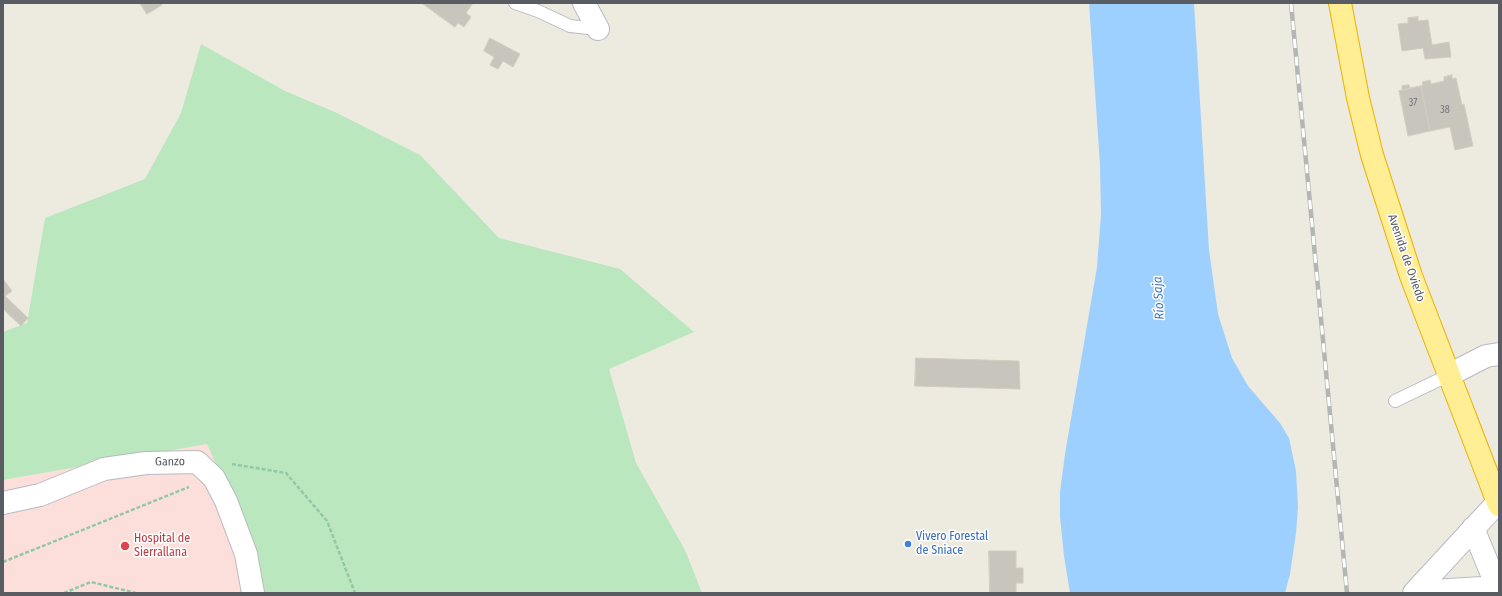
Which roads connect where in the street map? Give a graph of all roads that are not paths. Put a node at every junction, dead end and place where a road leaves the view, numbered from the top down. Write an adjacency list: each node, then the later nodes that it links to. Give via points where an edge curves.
1 (515, 3): 4 (lane, via 570,26)
2 (584, 3): 4 (street)
3 (1340, 3): 6 (highway, Avenida de Oviedo, via 1372,155 1411,276)
4 (598, 29)
5 (1499, 354): 6 (street, via 1486,356)
6 (1449, 375): 7 (lane); 9 (highway, Avenida de Oviedo)
7 (1395, 401)
8 (3, 503): 13 (street, Ganzo, via 40,495 104,469 146,463 197,462 214,478 226,501 246,554)
9 (1499, 503): 10 (street)
10 (1473, 528): 11 (street); 12 (street)
11 (1498, 589): 12 (street)
12 (1415, 592)
13 (253, 593)

